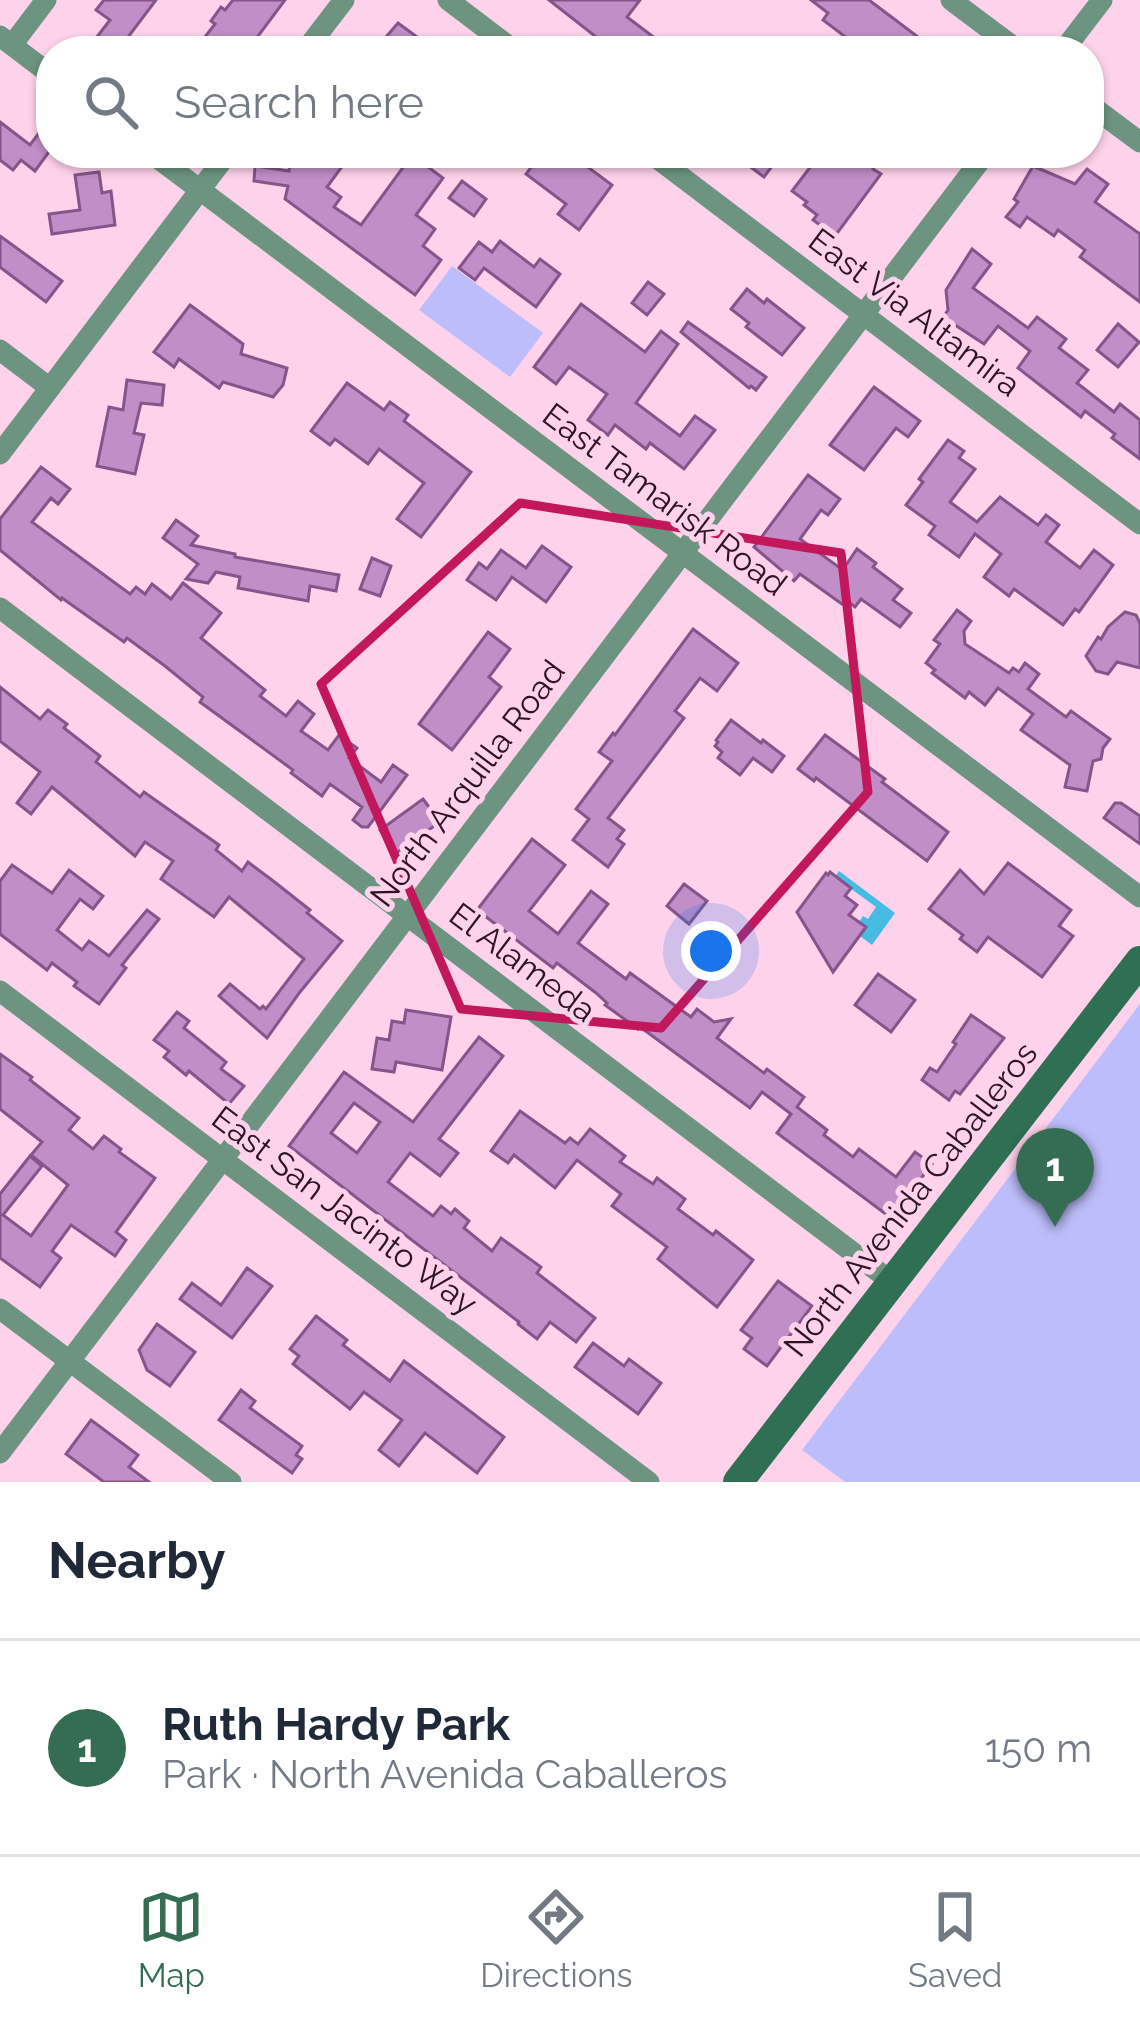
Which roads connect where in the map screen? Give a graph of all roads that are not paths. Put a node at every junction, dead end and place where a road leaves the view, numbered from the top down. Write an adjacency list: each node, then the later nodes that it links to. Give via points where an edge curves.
1 (46, 0): 10 (street)
2 (344, 0): 6 (street)
3 (448, 0): 7 (street)
4 (951, 0): 8 (street)
5 (1102, 0): 9 (street)
6 (316, 36)
7 (495, 36)
8 (999, 36)
9 (1074, 36)
10 (6, 41): 11 (street)
11 (36, 64)
12 (1104, 115): 13 (street)
13 (1140, 142)
14 (170, 168): 18 (street, East Tamarisk Road)
15 (217, 168): 18 (street)
16 (670, 168): 19 (street, East Via Altamira)
17 (975, 168): 19 (street, North Arquilla Road)
18 (199, 191): 21 (street); 24 (street, East Tamarisk Road)
19 (864, 315): 23 (street, East Via Altamira); 24 (street, North Arquilla Road)
20 (0, 350): 21 (street)
21 (50, 388): 22 (street)
22 (0, 454)
23 (1140, 524)
24 (684, 554): 26 (street, East Tamarisk Road); 27 (street, North Arquilla Road)
25 (0, 608): 27 (street, El Alameda)
26 (1140, 897)
27 (408, 916): 30 (street, North Arquilla Road); 31 (street, El Alameda)
28 (1140, 961): 31 (street, North Avenida Caballeros)
29 (0, 991): 30 (street, East San Jacinto Way)
30 (224, 1159): 33 (street, North Arquilla Road); 36 (street, East San Jacinto Way)
31 (892, 1282): 37 (street, North Avenida Caballeros)
32 (0, 1309): 33 (street)
33 (70, 1362): 34 (street, North Arquilla Road); 35 (street)
34 (0, 1453)
35 (232, 1482)
36 (649, 1482)
37 (738, 1482)

